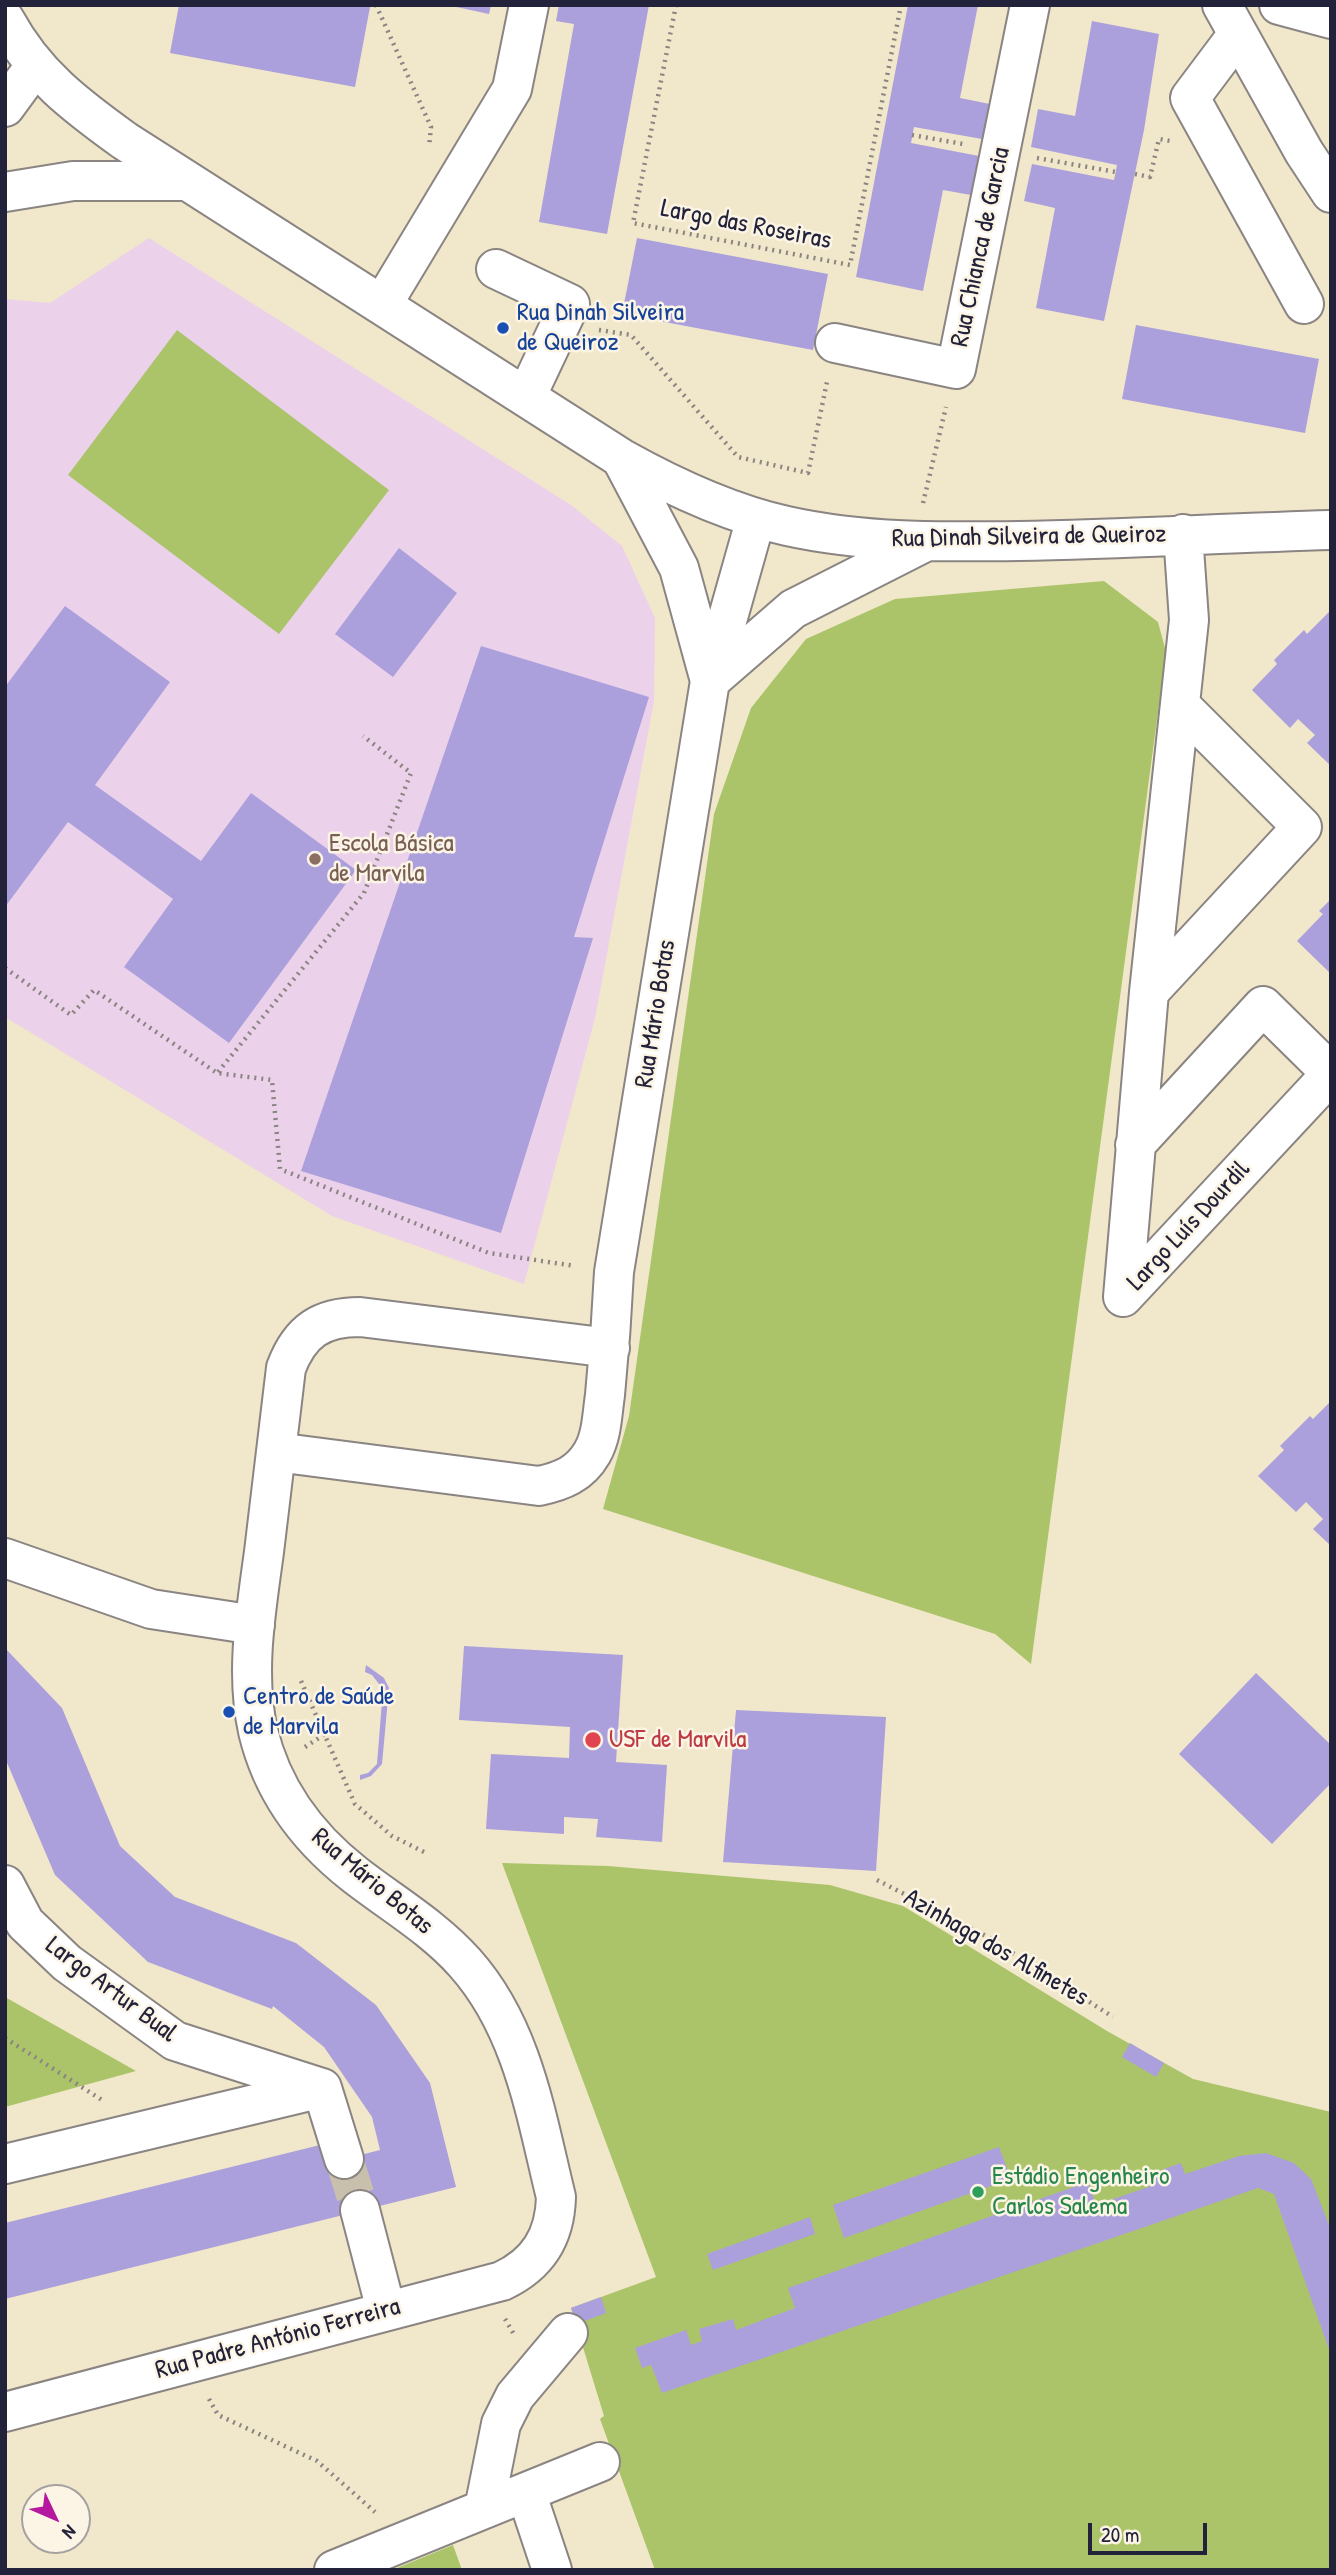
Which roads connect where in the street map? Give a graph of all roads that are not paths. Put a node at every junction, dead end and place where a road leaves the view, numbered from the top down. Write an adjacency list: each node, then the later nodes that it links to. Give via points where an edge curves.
1 (529, 5): 14 (street, via 512,89)
2 (1030, 5): 15 (street, Rua Chianca de Garcia, via 956,369)
3 (1279, 5): 4 (street)
4 (1331, 19)
5 (5, 20): 7 (street, Rua Dinah Silveira de Queiroz)
6 (1230, 20): 11 (street); 13 (street, via 1190,98)
7 (35, 66): 8 (street); 9 (street, Rua Dinah Silveira de Queiroz, via 80,109)
8 (5, 107)
9 (186, 181): 10 (street, via 73,181); 14 (street, Rua Dinah Silveira de Queiroz)
10 (5, 192)
11 (1331, 192)
12 (496, 269): 16 (street, via 570,304)
13 (1304, 304)
14 (382, 305): 16 (street, Rua Dinah Silveira de Queiroz)
15 (835, 343)
16 (526, 397): 17 (street, Rua Dinah Silveira de Queiroz)
17 (621, 458): 18 (street, Rua Dinah Silveira de Queiroz, via 688,493); 22 (street, Rua Mário Botas, via 679,568)
18 (756, 518): 21 (street, Rua Dinah Silveira de Queiroz, via 854,538); 22 (street, Rua Mário Botas)
19 (1331, 530): 20 (street, Rua Dinah Silveira de Queiroz)
20 (1183, 534): 21 (street, Rua Dinah Silveira de Queiroz); 23 (street, Largo Luís Dourdil, via 1189,620)
21 (923, 543): 22 (street, via 793,609)
22 (710, 681): 27 (street, Rua Mário Botas, via 614,1272)
23 (1180, 705): 24 (street, Largo Luís Dourdil); 24 (street, via 1302,827)
24 (1149, 992): 26 (street, Largo Luís Dourdil)
25 (1331, 1073): 26 (street, Largo Luís Dourdil, via 1263,1006); 26 (street, Largo Luís Dourdil, via 1122,1297)
26 (1135, 1145)
27 (610, 1348): 28 (street, Rua Mário Botas, via 341,1317 310,1331 292,1351); 28 (street, Rua Mário Botas, via 600,1434 581,1468 559,1482 539,1486)
28 (276, 1452): 30 (street, Rua Mário Botas)
29 (5, 1558): 30 (street, via 151,1609)
30 (255, 1625): 36 (street, Rua Mário Botas, via 253,1708 284,1799 332,1855 431,1929 466,1964 511,2035 556,2197 553,2224)
31 (5, 1885): 32 (street, Largo Artur Bual, via 25,1923 67,1963 175,2041)
32 (322, 2088): 33 (street); 34 (street)
33 (344, 2159)
34 (5, 2164)
35 (360, 2210): 37 (street)
36 (542, 2250): 37 (street, Rua Padre António Ferreira, via 517,2274 502,2281)
37 (386, 2310): 39 (street, Rua Padre António Ferreira)
38 (568, 2333): 42 (street, via 516,2396 501,2424)
39 (5, 2412)
40 (600, 2462): 41 (street)
41 (526, 2493): 42 (street); 44 (street)
42 (484, 2509): 43 (street)
43 (334, 2570)
44 (552, 2570)

